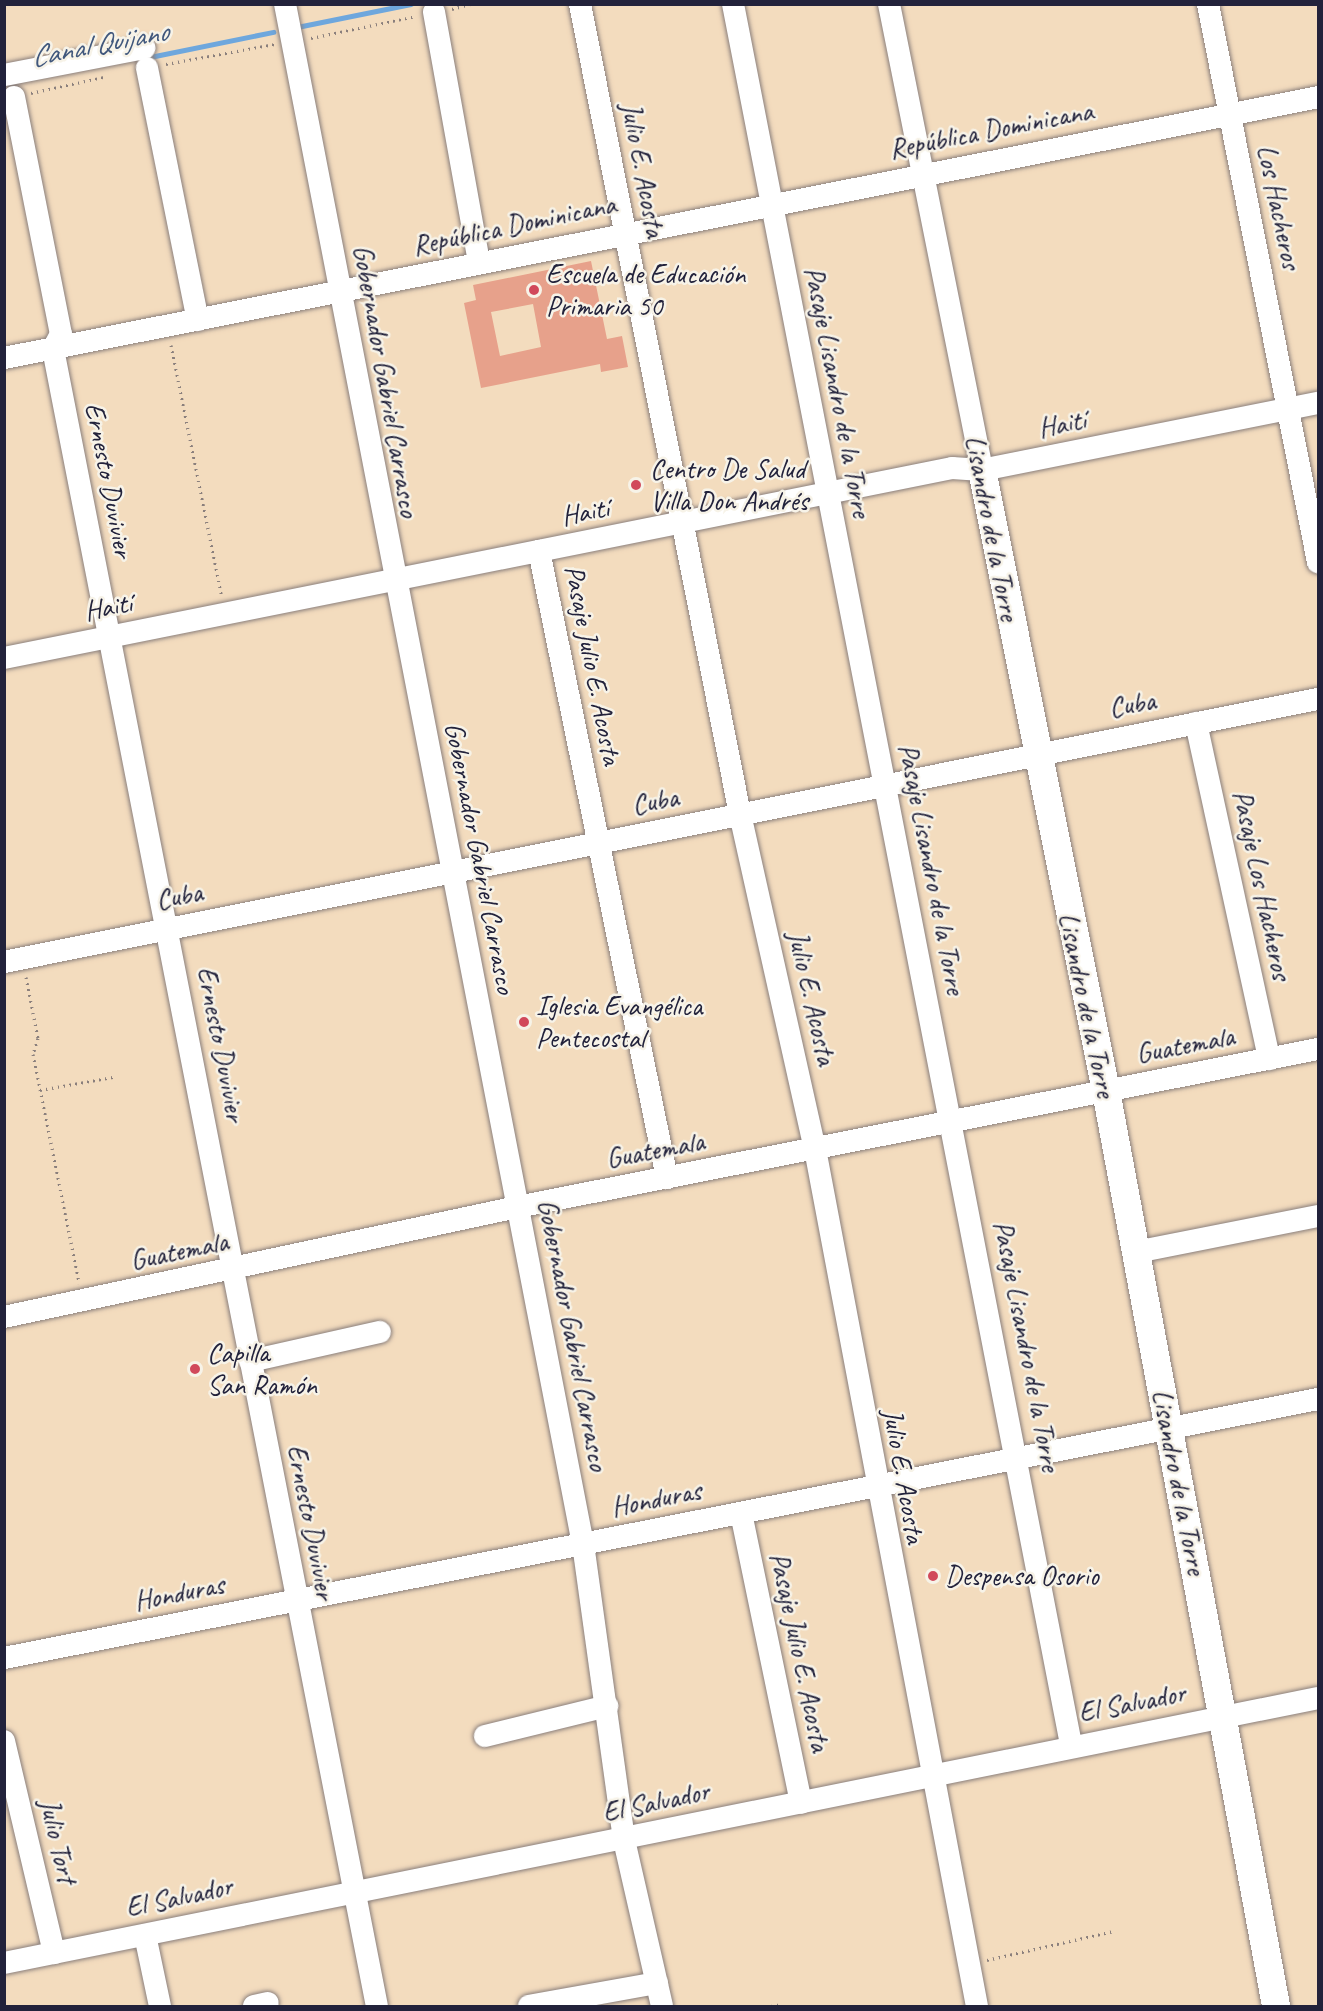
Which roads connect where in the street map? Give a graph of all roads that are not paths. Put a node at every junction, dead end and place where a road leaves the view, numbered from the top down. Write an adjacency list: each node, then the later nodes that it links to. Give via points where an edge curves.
1 (285, 4): 15 (street, Gobernador Gabriel Carrasco)
2 (580, 4): 13 (street, Julio E. Acosta)
3 (733, 4): 12 (street, Pasaje Lisandro de la Torre)
4 (889, 4): 11 (street, Lisandro de la Torre)
5 (1208, 4): 10 (street, Los Hacheros)
6 (434, 12): 14 (street)
7 (4, 75): 16 (street, via 145,58)
8 (14, 97): 17 (street, Ernesto Duvivier, via 61,334)
9 (1318, 97): 10 (street, República Dominicana)
10 (1229, 115): 11 (street, República Dominicana); 20 (street, Los Hacheros)
11 (922, 174): 12 (street, República Dominicana); 21 (street, Lisandro de la Torre)
12 (772, 203): 13 (street, República Dominicana); 22 (street, Pasaje Lisandro de la Torre)
13 (625, 233): 14 (street, República Dominicana); 23 (street, Julio E. Acosta)
14 (479, 262): 15 (street, República Dominicana)
15 (340, 292): 16 (street, República Dominicana); 26 (street, Gobernador Gabriel Carrasco)
16 (198, 320): 17 (street, República Dominicana)
17 (53, 349): 18 (street, República Dominicana); 27 (street, Ernesto Duvivier)
18 (4, 358)
19 (1318, 403): 20 (street, Haití)
20 (1290, 408): 21 (street, Haití); 25 (street, Los Hacheros)
21 (982, 470): 22 (street, Haití, via 952,468); 31 (main road, Lisandro de la Torre)
22 (826, 494): 23 (street, Haití); 32 (street, Pasaje Lisandro de la Torre)
23 (684, 523): 24 (street, Haití); 33 (street, Julio E. Acosta)
24 (539, 551): 26 (street, Haití); 34 (street, Pasaje Julio E. Acosta)
25 (1318, 562)
26 (392, 580): 27 (street, Haití); 35 (street, Gobernador Gabriel Carrasco)
27 (109, 637): 28 (street, Haití); 36 (street, Ernesto Duvivier)
28 (4, 658)
29 (1318, 699): 30 (street, Cuba)
30 (1196, 723): 31 (street, Cuba); 39 (street, Pasaje Los Hacheros)
31 (1035, 753): 32 (street, Cuba); 40 (main road, Lisandro de la Torre)
32 (885, 785): 33 (street, Cuba); 41 (street, Pasaje Lisandro de la Torre)
33 (740, 814): 34 (street, Cuba); 42 (street, Julio E. Acosta)
34 (598, 843): 35 (street, Cuba); 43 (street, Pasaje Julio E. Acosta)
35 (454, 873): 36 (street, Cuba); 44 (street, Gobernador Gabriel Carrasco)
36 (167, 929): 37 (street, Cuba); 47 (street, Ernesto Duvivier)
37 (13, 960)
38 (1318, 1049): 39 (street, Guatemala)
39 (1269, 1059): 40 (street, Guatemala)
40 (1106, 1091): 41 (street, Guatemala); 46 (main road, Lisandro de la Torre)
41 (951, 1121): 42 (street, Guatemala); 53 (street, Pasaje Lisandro de la Torre)
42 (815, 1149): 43 (street, Guatemala); 54 (street, Julio E. Acosta)
43 (667, 1178): 44 (street, Guatemala)
44 (517, 1207): 47 (street, Guatemala); 56 (street, Gobernador Gabriel Carrasco)
45 (1318, 1216): 46 (street)
46 (1136, 1252): 52 (main road, Lisandro de la Torre)
47 (232, 1270): 48 (street, Guatemala); 50 (street, Ernesto Duvivier)
48 (4, 1317)
49 (380, 1332): 50 (street)
50 (250, 1361): 57 (street, Ernesto Duvivier)
51 (1318, 1399): 52 (street, Honduras)
52 (1169, 1429): 53 (street, Honduras); 61 (main road, Lisandro de la Torre)
53 (1020, 1458): 54 (street, Honduras); 64 (street, Pasaje Lisandro de la Torre)
54 (875, 1486): 55 (street, Honduras); 65 (street, Julio E. Acosta)
55 (741, 1513): 56 (street, Honduras); 66 (street, Pasaje Julio E. Acosta)
56 (583, 1544): 57 (street, Honduras); 60 (street, Gobernador Gabriel Carrasco)
57 (296, 1600): 58 (street, Honduras); 68 (street, Ernesto Duvivier)
58 (4, 1658)
59 (1318, 1698): 61 (street, El Salvador)
60 (607, 1706): 62 (street); 67 (street, Gobernador Gabriel Carrasco)
61 (1224, 1716): 64 (street, El Salvador); 78 (main road, Lisandro de la Torre)
62 (485, 1736)
63 (4, 1741): 70 (street, Julio Tort)
64 (1071, 1745): 65 (street, El Salvador)
65 (931, 1779): 66 (street, El Salvador); 77 (street, Julio E. Acosta)
66 (801, 1803): 67 (street, El Salvador)
67 (624, 1840): 68 (street, El Salvador); 72 (street, Gobernador Gabriel Carrasco)
68 (353, 1890): 69 (street, El Salvador); 74 (street, Ernesto Duvivier)
69 (145, 1935): 70 (street, El Salvador); 73 (street)
70 (54, 1953): 71 (street, El Salvador)
71 (4, 1963)
72 (657, 1983): 75 (street); 76 (street, Gobernador Gabriel Carrasco)
73 (160, 2007)
74 (377, 2007)
75 (529, 2007)
76 (662, 2007)
77 (977, 2007)
78 (1276, 2007)

